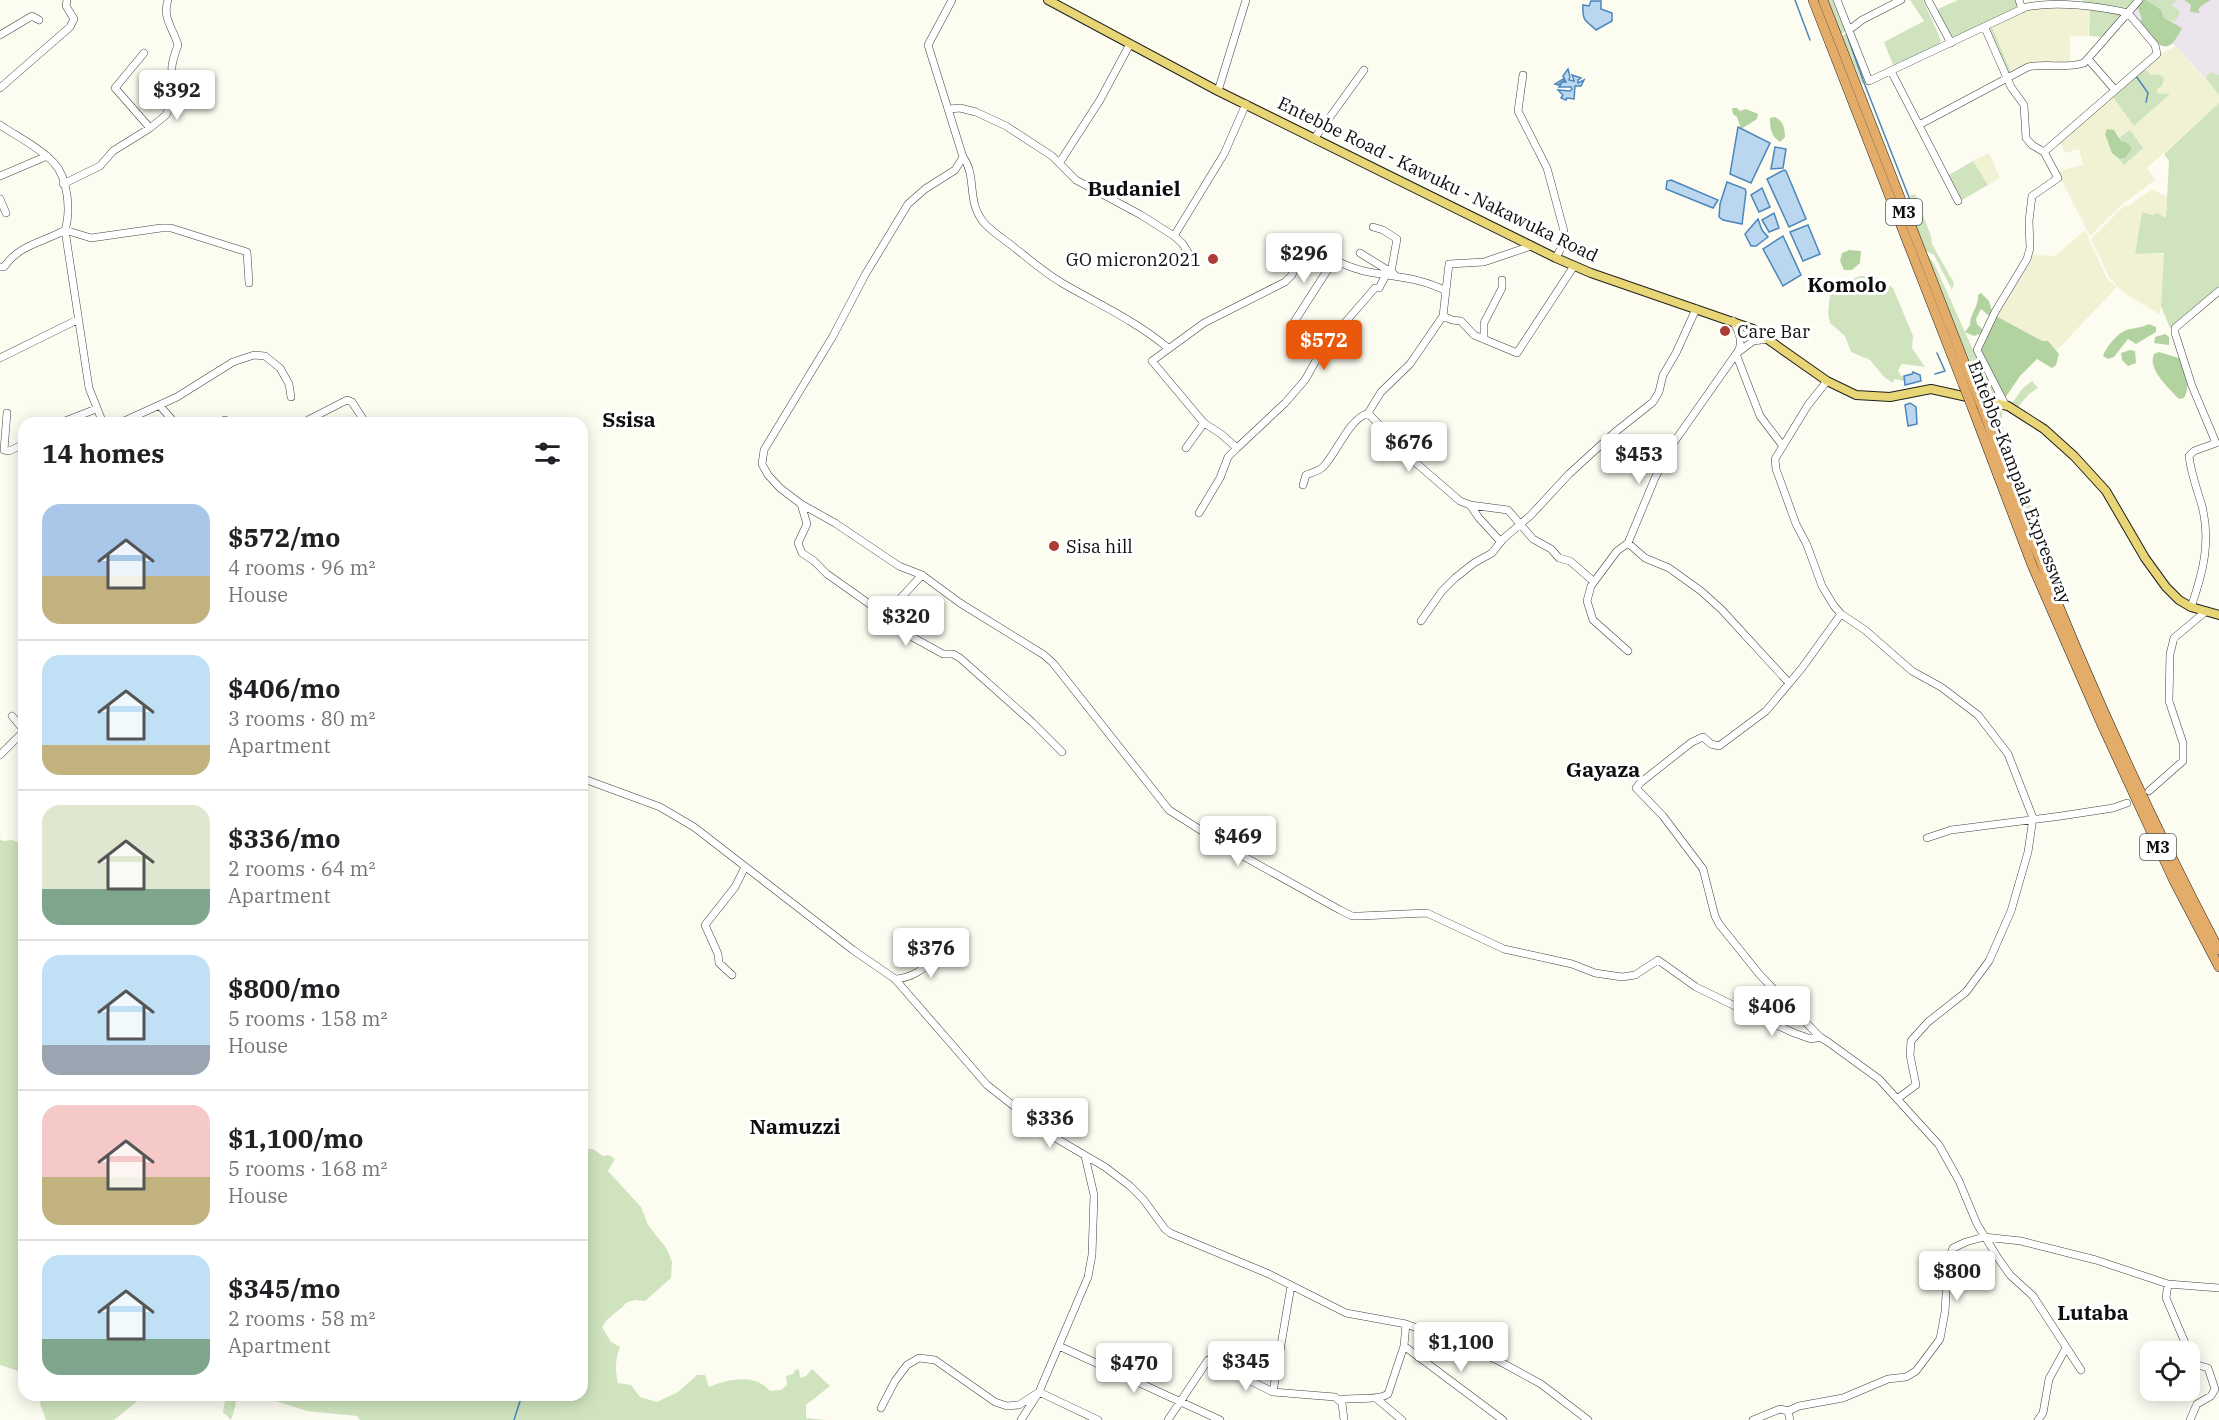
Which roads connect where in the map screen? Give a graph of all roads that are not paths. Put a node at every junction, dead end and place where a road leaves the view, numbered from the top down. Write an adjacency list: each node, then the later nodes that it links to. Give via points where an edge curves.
1 (67, 0): 27 (street, via 74,20 70,27)
2 (168, 0): 34 (street, via 166,21 178,45 171,68 183,96)
3 (952, 0): 31 (street, via 928,45)
4 (1048, 0): 20 (main road, Entebbe Road - Kawuku - Nakawuka Road)
5 (1246, 0): 29 (street)
6 (1814, 0): 71 (highway, Entebbe-Kampala Expressway / M3)
7 (1823, 0): 71 (highway, Entebbe-Kampala Expressway / M3)
8 (1837, 0): 17 (street)
9 (1901, 0): 17 (street)
10 (1928, 0): 19 (street)
11 (2019, 0): 13 (street)
12 (2139, 0): 14 (street)
13 (2022, 9): 14 (street, via 2080,7); 16 (street)
14 (2128, 13): 22 (street); 28 (street, via 2155,45 2157,54)
15 (39, 20): 18 (street, via 25,18)
16 (1985, 28): 19 (street); 26 (street)
17 (1849, 30): 24 (street, via 1868,81)
18 (0, 35)
19 (1951, 43): 24 (street)
20 (1130, 44): 29 (main road, Entebbe Road - Kawuku - Nakawuka Road); 39 (street)
21 (144, 52): 34 (street, via 115,88)
22 (2088, 59): 26 (street, via 2078,65 2033,66); 28 (street)
23 (1364, 70): 35 (street)
24 (1891, 71): 33 (street)
25 (1523, 75): 51 (street, via 1518,111 1547,168 1564,231)
26 (2006, 77): 33 (street); 36 (street, via 2025,107 2026,138)
27 (0, 88)
28 (2115, 90): 36 (street)
29 (1218, 91): 30 (main road, Entebbe Road - Kawuku - Nakawuka Road)
30 (1246, 104): 35 (main road, Entebbe Road - Kawuku - Nakawuka Road); 47 (street, via 1224,154)
31 (949, 110): 38 (street); 39 (street, via 976,112 1006,126)
32 (0, 125): 37 (street)
33 (1919, 125): 43 (street)
34 (150, 128): 41 (street, via 113,151 100,166)
35 (1314, 139): 48 (main road, Entebbe Road - Kawuku - Nakawuka Road)
36 (2044, 152): 73 (street, via 2058,178 2032,196 2027,260 1976,352)
37 (47, 156): 40 (street); 41 (street, via 56,165)
38 (963, 157): 67 (street, via 970,171 971,196 985,225 1049,275 1125,318); 92 (street, via 955,170 908,204 764,450 762,464 768,475)
39 (1060, 162): 47 (street, via 1076,180)
40 (0, 176)
41 (63, 184): 46 (street, via 68,213)
42 (0, 199): 44 (street)
43 (1958, 201)
44 (6, 213)
45 (1373, 227): 55 (street, via 1397,239)
46 (65, 230): 54 (street, via 24,248); 57 (street, via 91,238 161,228 193,234 247,252); 62 (street)
47 (1174, 236): 50 (street)
48 (1532, 246): 51 (main road, Entebbe Road - Kawuku - Nakawuka Road); 58 (street, via 1484,261 1451,263)
49 (1360, 253): 55 (street)
50 (1191, 257)
51 (1556, 258): 53 (main road, Entebbe Road - Kawuku - Nakawuka Road)
52 (1334, 260): 55 (street, via 1363,271); 64 (street); 67 (street, via 1304,244 1285,282 1204,323)
53 (1574, 266): 60 (main road, Entebbe Road - Kawuku - Nakawuka Road); 65 (street, via 1519,352)
54 (0, 267)
55 (1391, 274): 58 (street); 90 (street, via 1335,334 1292,395)
56 (1502, 280): 65 (street, via 1502,288 1484,323)
57 (249, 283)
58 (1446, 291): 61 (street)
59 (2219, 291): 100 (street, via 2175,328 2189,379 2216,443 2189,456 2207,542)
60 (1696, 309): 63 (main road, Entebbe Road - Kawuku - Nakawuka Road); 95 (street, via 1653,402 1591,454)
61 (1443, 316): 65 (street, via 1461,321 1474,335); 78 (street, via 1410,364 1380,392)
62 (77, 320): 69 (street); 76 (street)
63 (1733, 321): 66 (main road, Entebbe Road - Kawuku - Nakawuka Road); 68 (street, via 1740,339)
64 (1294, 322)
65 (1484, 338)
66 (1768, 339): 68 (street, via 1753,341); 70 (main road, Entebbe Road - Kawuku - Nakawuka Road)
67 (1168, 348): 85 (street, via 1152,361)
68 (1736, 354): 87 (street, via 1760,416); 97 (street, via 1672,445)
69 (0, 358)
70 (1827, 381): 73 (main road, Entebbe Road - Kawuku - Nakawuka Road, via 1863,396 1890,397 1930,389); 87 (street)
71 (1968, 383): 75 (highway, Entebbe-Kampala Expressway / M3, bridge)
72 (291, 397): 74 (street, via 280,369 265,356 254,355 233,362)
73 (2005, 404): 100 (main road, Entebbe Road - Kawuku - Nakawuka Road, via 2044,429 2089,472 2108,495 2160,580 2179,600)
74 (160, 405): 81 (street); 82 (street)
75 (1977, 407): 120 (highway, Entebbe-Kampala Expressway / M3, via 2105,713); 121 (highway, Entebbe-Kampala Expressway / M3, via 2032,565 2174,880)
76 (96, 408): 79 (street); 80 (street)
77 (8, 413): 86 (street)
78 (1368, 413): 91 (street, via 1344,436 1322,469 1306,475); 93 (street, via 1443,488)
79 (74, 417)
80 (101, 417)
81 (133, 417)
82 (170, 417)
83 (314, 417): 84 (street, via 347,400)
84 (362, 417)
85 (1204, 423): 89 (street); 90 (street)
86 (2, 440): 88 (street, via 6,452)
87 (1782, 445): 102 (street, via 1775,459 1776,469 1822,586)
88 (18, 447)
89 (1186, 448)
90 (1237, 448): 94 (street, via 1228,457)
91 (1303, 485)
92 (801, 504): 98 (street, via 906,570); 103 (street, via 807,524 798,543 802,553)
93 (1470, 505): 95 (street, via 1505,509); 96 (street)
94 (1199, 513)
95 (1521, 524): 96 (street); 99 (street, via 1533,538)
96 (1501, 542): 105 (street, via 1492,553 1455,578)
97 (1628, 543): 99 (street); 107 (street, via 1645,558 1669,568 1701,591)
98 (922, 575): 103 (street); 124 (street, via 1053,663 1169,810 1340,910 1352,916 1427,913 1504,949 1595,973 1629,977 1658,960 1696,987 1735,1006 1794,1034 1811,1039)
99 (1593, 581): 106 (street, via 1587,601 1593,620)
100 (2192, 607): 101 (main road, Entebbe Road - Kawuku - Nakawuka Road)
101 (2205, 612): 104 (main road, Entebbe Road - Kawuku - Nakawuka Road); 114 (street, via 2174,638 2170,654 2169,701 2183,743 2183,761)
102 (1841, 614): 107 (street); 116 (street, via 1921,677 1978,715 2008,754)
103 (885, 615): 111 (street, via 914,638 960,658)
104 (2219, 615)
105 (1421, 621)
106 (1628, 651)
107 (1789, 683): 124 (street, via 1766,711 1719,746 1703,737 1697,739 1636,788 1703,869 1715,916 1729,938)
108 (12, 716): 109 (street)
109 (18, 723)
110 (18, 737): 112 (street)
111 (1062, 752)
112 (0, 755)
113 (588, 781): 118 (street, via 620,790 672,813)
114 (2149, 791)
115 (2127, 802): 116 (street, via 2114,808)
116 (2033, 818): 117 (street, via 1951,830); 125 (street, via 2028,852 1999,942 1966,992 1911,1041 1916,1085)
117 (1927, 838)
118 (744, 867): 122 (street, via 735,887 705,927 719,963); 123 (street)
119 (954, 945): 123 (street, via 915,974)
120 (2219, 950)
121 (2219, 967)
122 (732, 975)
123 (895, 979): 126 (street, via 987,1085 1025,1117)
124 (1820, 1037): 125 (street, via 1879,1079)
125 (1897, 1099): 127 (street, via 1945,1154)
126 (1085, 1156): 129 (street, via 1130,1186 1170,1233); 133 (street, via 1094,1195 1092,1255 1088,1277)
127 (1984, 1237): 128 (street, via 2021,1241 2097,1260); 135 (street, via 2010,1275 2033,1296); 144 (street, via 1951,1252 1940,1339 1916,1371 1843,1398)
128 (2168, 1284): 130 (street); 132 (street, via 2166,1298)
129 (1291, 1286): 131 (street, via 1346,1312); 139 (street)
130 (2219, 1288)
131 (1406, 1324): 134 (street); 152 (street, via 1521,1373)
132 (2185, 1341)
133 (1059, 1346): 138 (street); 142 (street)
134 (1404, 1346): 140 (street, via 1390,1390); 151 (street)
135 (2066, 1347): 137 (street); 155 (street, via 2049,1379 2043,1413)
136 (2200, 1366): 156 (street, via 2208,1368 2215,1389 2197,1404)
137 (2081, 1370)
138 (1039, 1392): 143 (street, via 1019,1405 1007,1406 995,1402 935,1360 919,1358 907,1365); 145 (street); 146 (street)
139 (1273, 1392): 141 (street, via 1326,1395); 142 (street, via 1208,1360)
140 (1377, 1399): 141 (street); 150 (street)
141 (1339, 1400): 149 (street)
142 (1179, 1402): 147 (street); 148 (street)
143 (881, 1408)
144 (1788, 1411): 153 (street, via 1780,1409); 154 (street)
145 (1021, 1420)
146 (1098, 1420)
147 (1168, 1420)
148 (1220, 1420)
149 (1344, 1420)
150 (1402, 1420)
151 (1503, 1420)
152 (1588, 1420)
153 (1753, 1420)
154 (1790, 1420)
155 (2038, 1420)
156 (2190, 1420)

